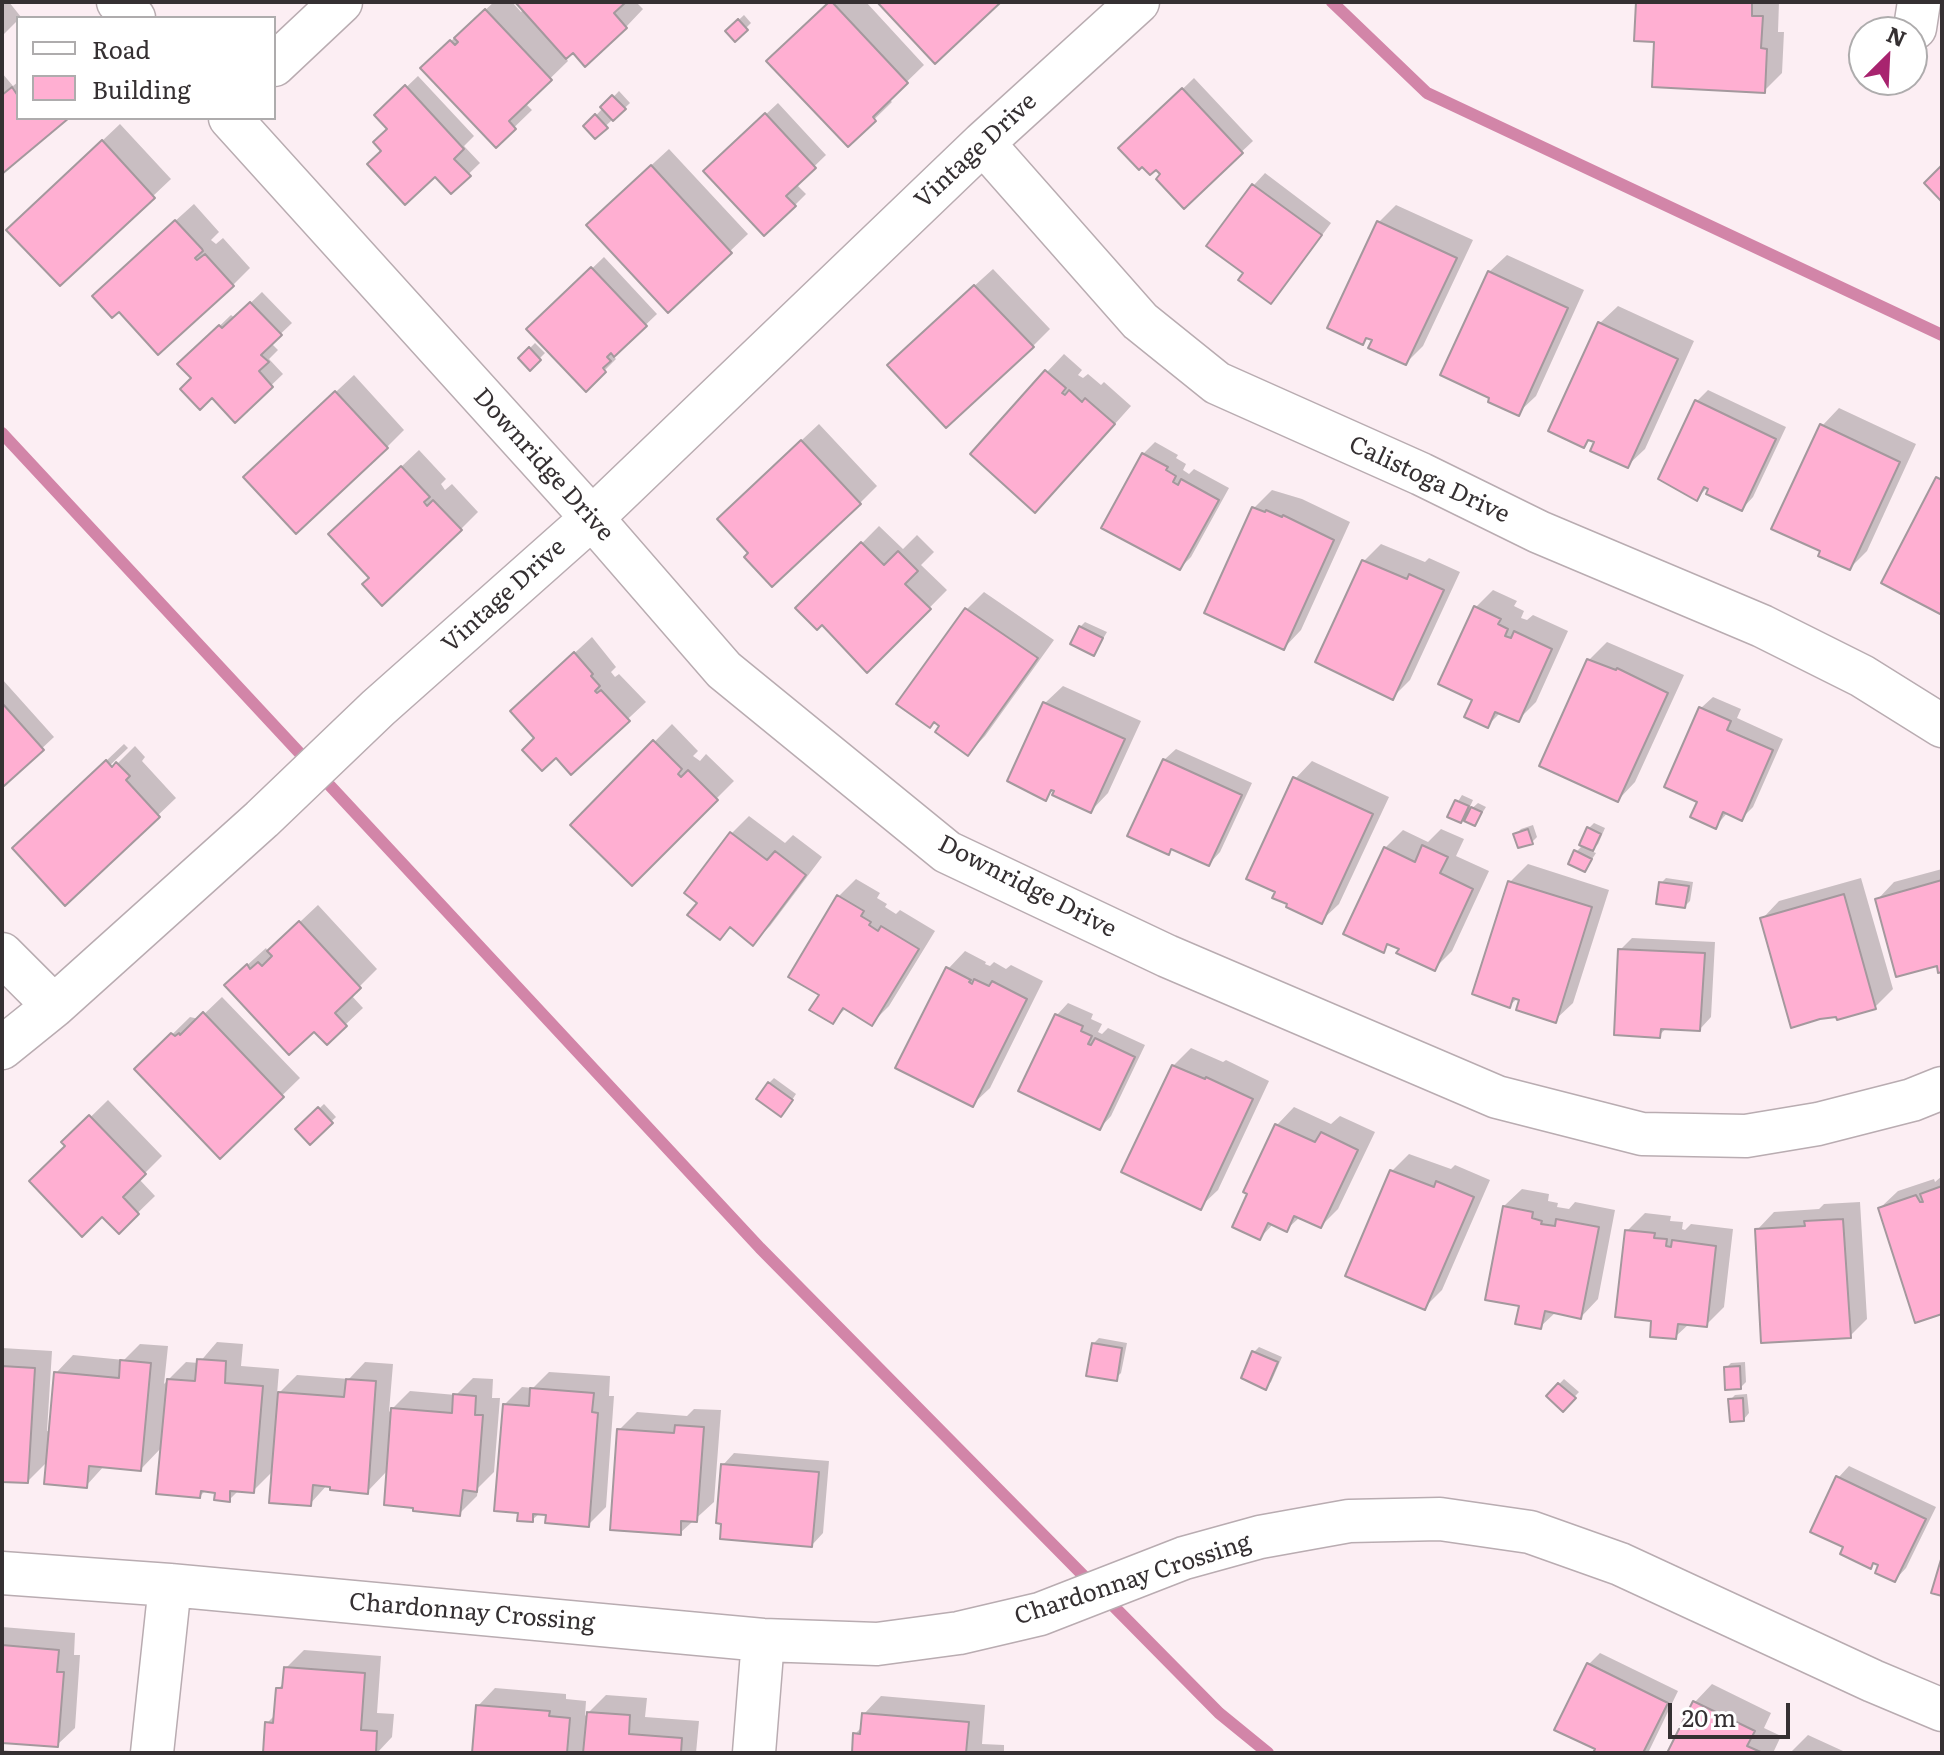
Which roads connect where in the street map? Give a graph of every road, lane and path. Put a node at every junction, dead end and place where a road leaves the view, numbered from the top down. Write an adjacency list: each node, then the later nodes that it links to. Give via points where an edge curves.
1 (341, 2): 3 (street)
2 (1138, 2): 5 (street, Vintage Drive)
3 (276, 63)
4 (232, 120): 6 (street, Downridge Drive)
5 (983, 143): 6 (street, Vintage Drive); 7 (street, Calistoga Drive, via 1140,321 1217,383 1539,532 1762,626 1862,676)
6 (592, 518): 9 (street, Vintage Drive); 11 (street, Downridge Drive, via 724,670 947,852 1167,956 1497,1097 1642,1134 1746,1136 1818,1124)
7 (1942, 726)
8 (2, 954): 9 (street)
9 (54, 1006): 10 (street, Vintage Drive)
10 (2, 1048)
11 (1942, 1088)
12 (2, 1573): 13 (street, Chardonnay Crossing)
13 (170, 1585): 14 (street, Chardonnay Crossing); 16 (street)
14 (763, 1640): 15 (street, Chardonnay Crossing, via 877,1644 959,1633 1040,1614 1184,1558 1260,1537 1349,1521 1440,1519 1530,1532 1620,1564); 17 (street)
15 (1942, 1710)
16 (152, 1753)
17 (754, 1753)

